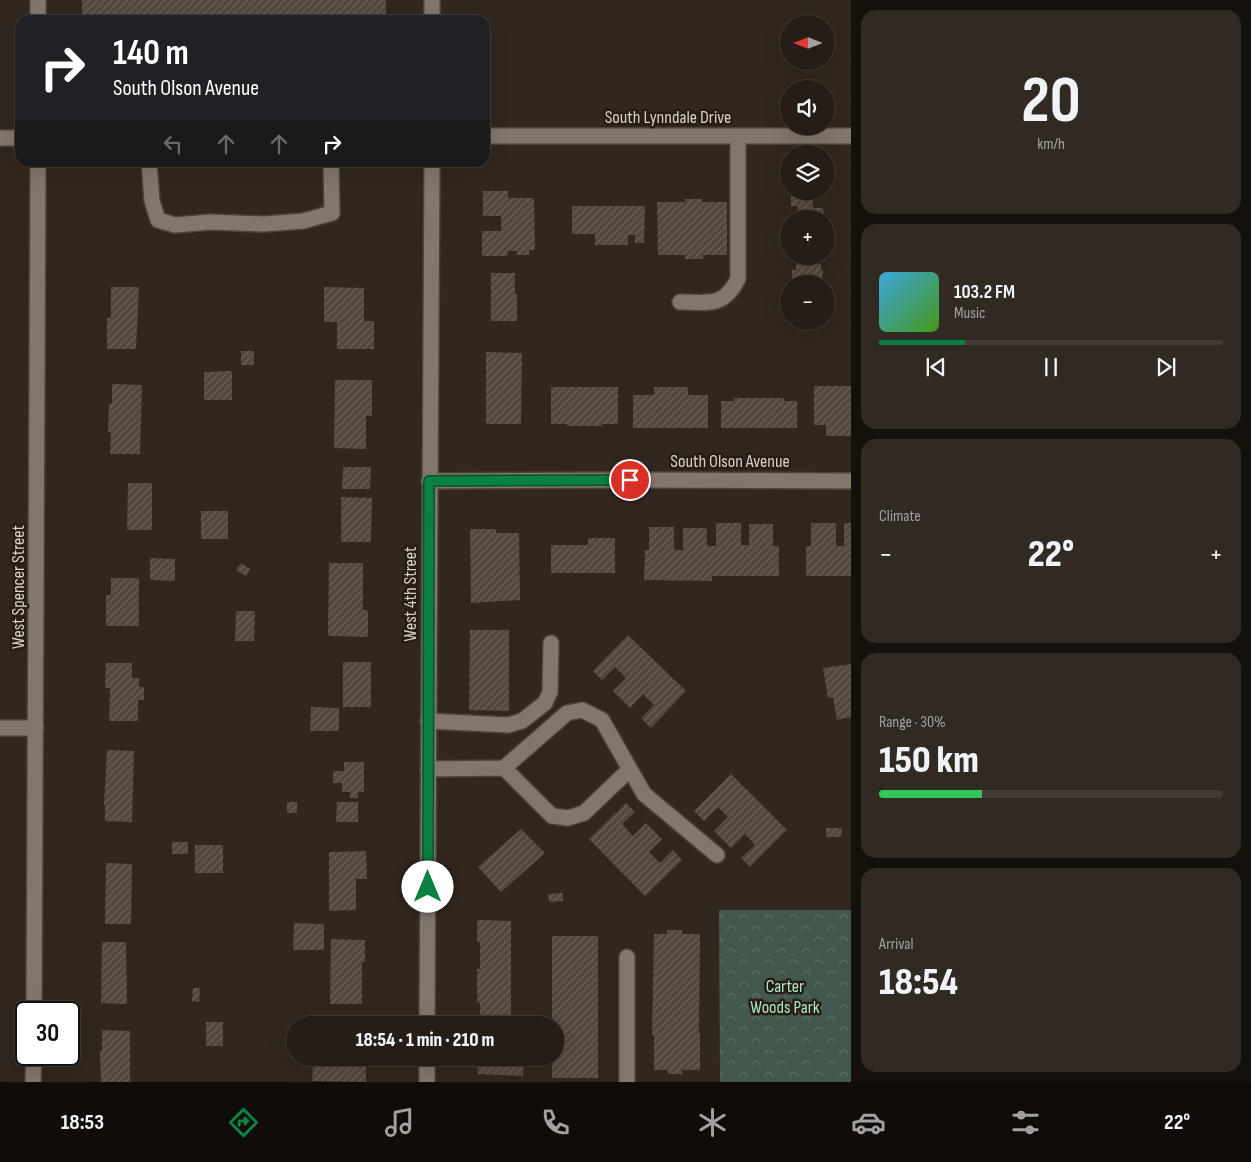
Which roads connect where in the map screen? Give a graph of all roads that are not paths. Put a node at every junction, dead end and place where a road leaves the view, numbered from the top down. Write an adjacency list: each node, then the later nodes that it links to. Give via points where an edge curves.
1 (38, 0): 3 (street)
2 (432, 0): 4 (street)
3 (38, 15)
4 (432, 15)
5 (490, 136): 6 (street, South Lynndale Drive)
6 (738, 136): 7 (street, South Lynndale Drive); 14 (street, via 738,279 731,292 718,302)
7 (851, 136)
8 (0, 138): 9 (street)
9 (15, 138)
10 (38, 167): 20 (street, West Spencer Street)
11 (149, 167): 12 (street, via 152,201 158,220 175,225 210,222 264,224 303,221 332,213)
12 (331, 167)
13 (432, 167): 15 (street, West 4th Street)
14 (680, 302)
15 (429, 481): 16 (street, South Olson Avenue); 18 (street, West 4th Street)
16 (851, 481)
17 (551, 643): 18 (street, via 550,692 545,703 522,721 508,725)
18 (428, 721): 22 (street, West 4th Street)
19 (0, 728): 20 (street)
20 (36, 728): 26 (street, West Spencer Street)
21 (504, 768): 22 (street); 23 (street, via 552,816 568,818 584,813); 23 (street, via 567,713 582,710 602,720)
22 (428, 769): 27 (street, West 4th Street)
23 (629, 770): 24 (street, via 644,794)
24 (717, 855)
25 (627, 957): 32 (street)
26 (34, 1001)
27 (427, 1016)
28 (34, 1066): 30 (street)
29 (427, 1066): 31 (street)
30 (33, 1082)
31 (427, 1082)
32 (627, 1082)

